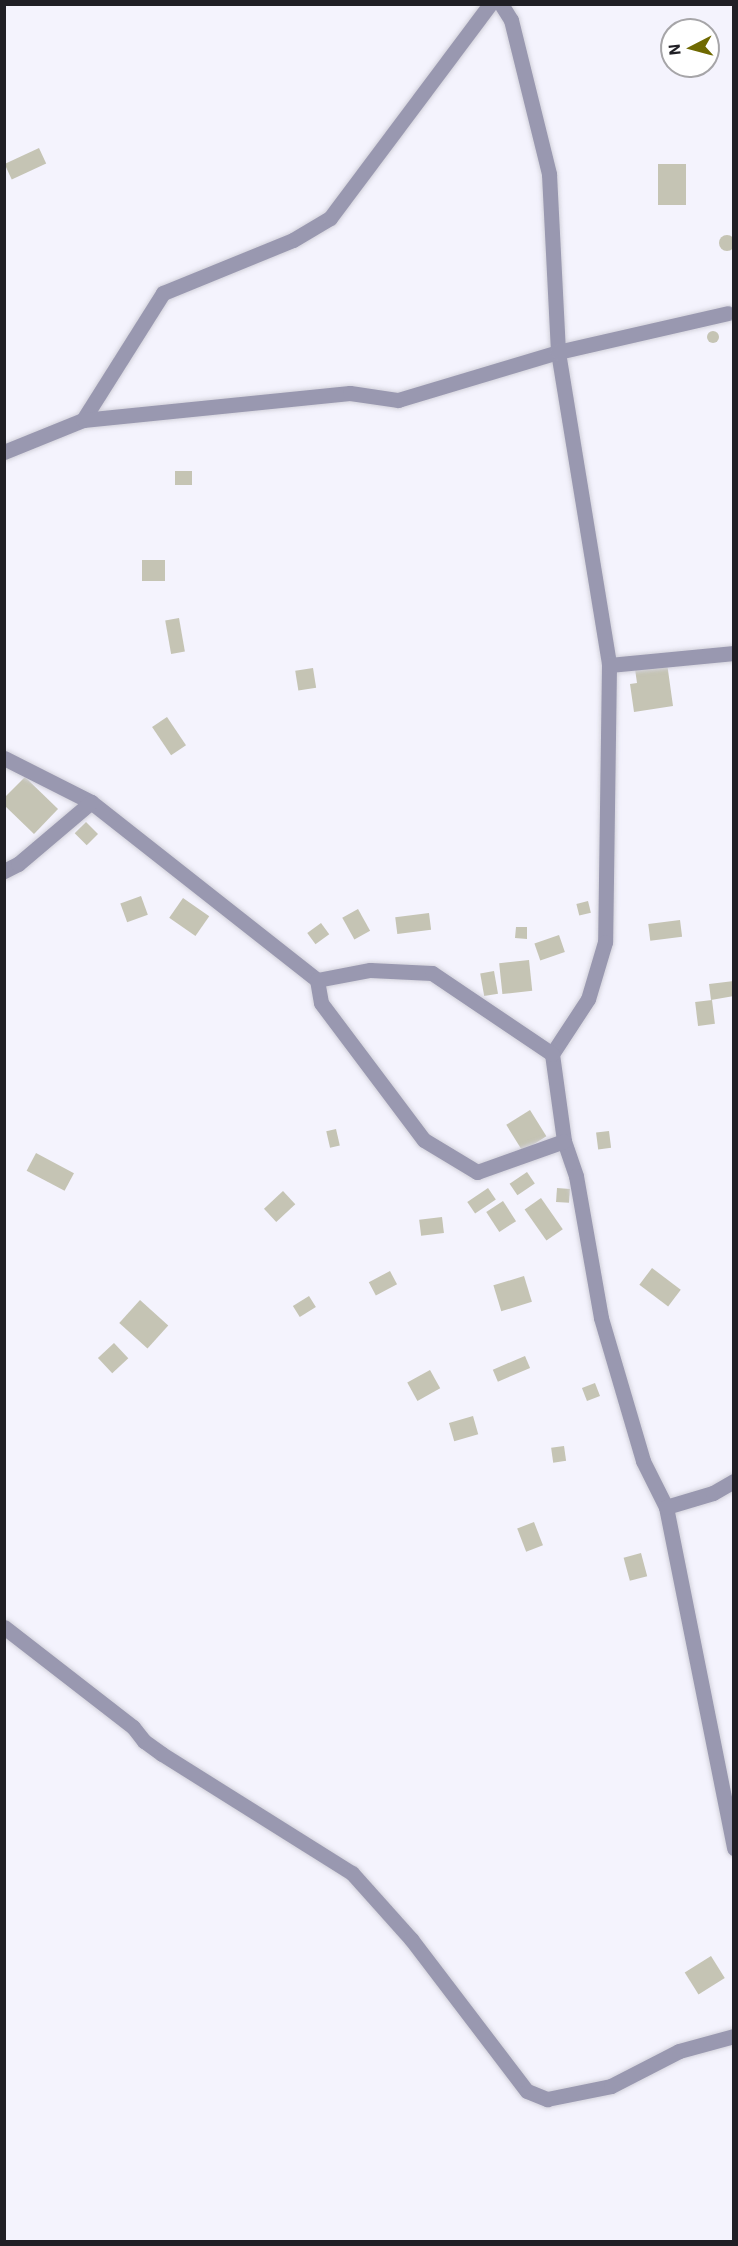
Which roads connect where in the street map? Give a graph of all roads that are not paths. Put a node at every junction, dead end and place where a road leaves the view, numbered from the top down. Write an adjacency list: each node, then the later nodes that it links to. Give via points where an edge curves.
1 (490, 4): 5 (street, via 330,218 293,240 163,293)
2 (501, 4): 4 (street, via 511,20 549,174)
3 (728, 313): 4 (street)
4 (558, 352): 5 (street, via 398,400 350,393); 8 (street)
5 (83, 420): 6 (street)
6 (4, 452)
7 (734, 653): 8 (street)
8 (609, 665): 13 (street, via 605,942 588,999)
9 (4, 759): 10 (street)
10 (91, 802): 11 (street, via 18,864); 12 (street)
11 (4, 871)
12 (317, 980): 13 (street, via 370,970 432,973); 14 (street, via 321,1003 424,1140 477,1172)
13 (552, 1054): 14 (street)
14 (564, 1141): 16 (street, via 576,1176 601,1318 643,1461)
15 (734, 1481): 16 (street, via 713,1493)
16 (666, 1507): 18 (street)
17 (4, 1627): 19 (street, via 162,1754 352,1873 411,1939 527,2091 547,2099 611,2086 679,2051)
18 (734, 1848)
19 (734, 2036)

